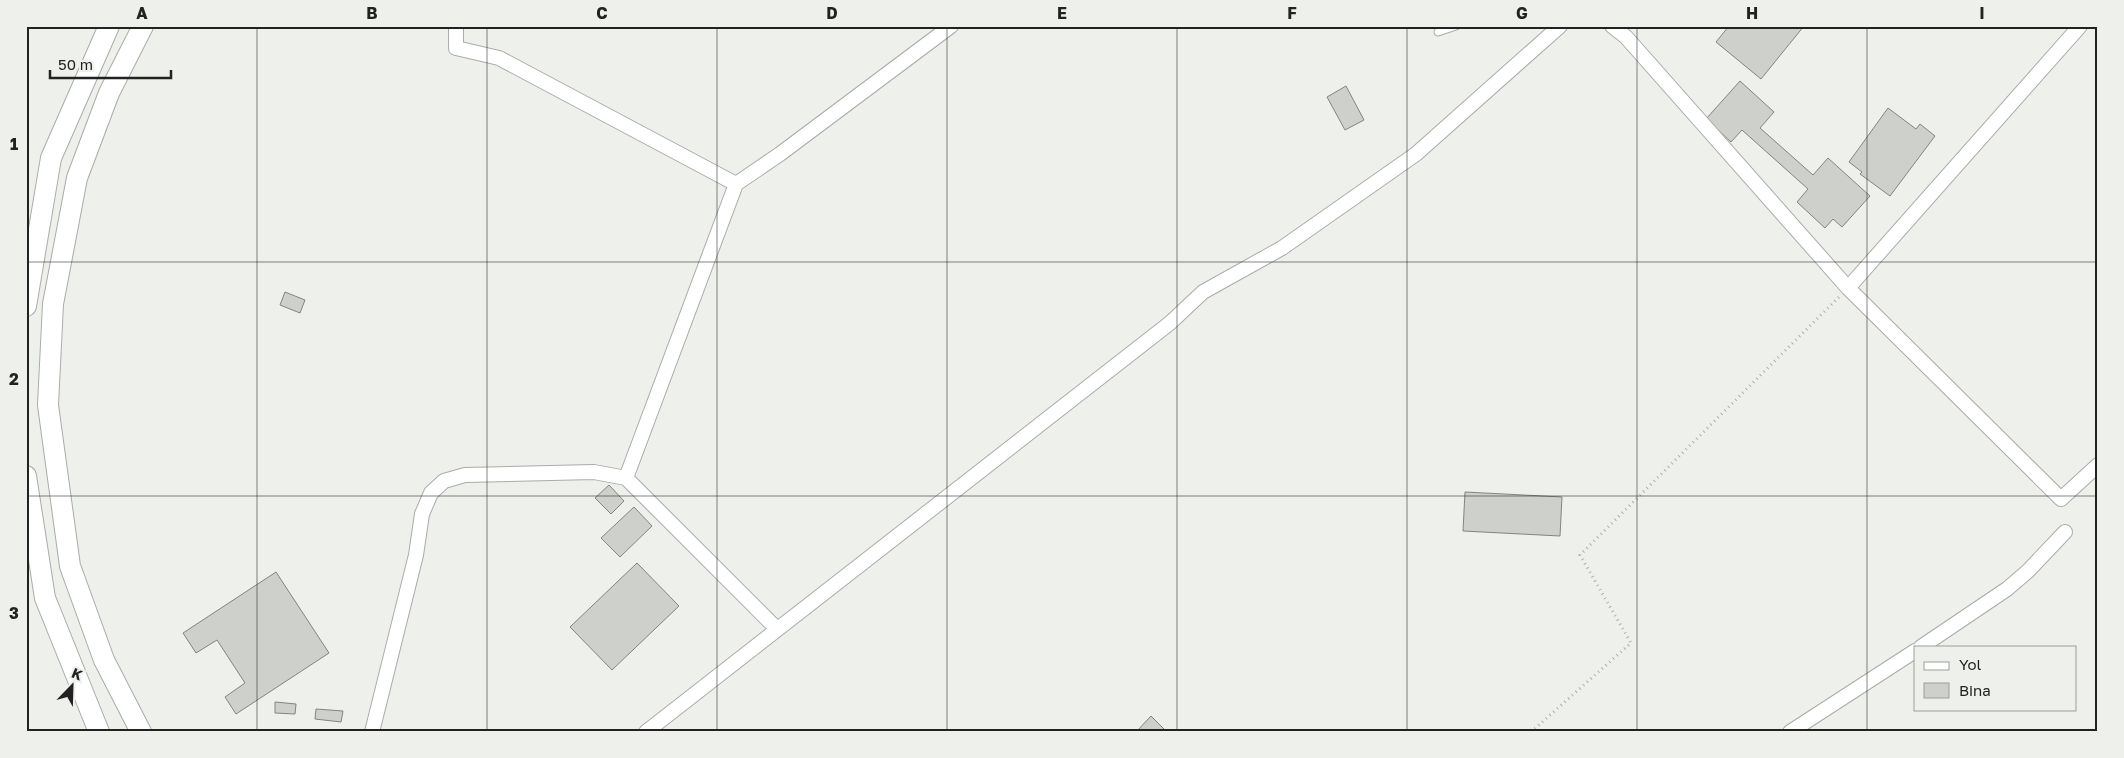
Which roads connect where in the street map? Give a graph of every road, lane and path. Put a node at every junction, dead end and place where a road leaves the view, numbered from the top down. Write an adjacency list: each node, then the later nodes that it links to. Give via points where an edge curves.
1 (109, 26): 12 (main road, via 51,158)
2 (142, 26): 21 (main road, via 109,93 77,178 53,304 48,405 70,566 104,660)
3 (456, 26): 10 (street, via 456,48 499,58)
4 (950, 26): 10 (street)
5 (1456, 26): 9 (lane)
6 (1560, 26): 17 (street, via 1416,154 1282,248 1203,292 1170,323)
7 (1612, 26): 11 (street, via 1626,37)
8 (2080, 26): 11 (street)
9 (1438, 32)
10 (736, 184): 15 (street)
11 (1848, 288): 13 (street, via 2061,499); 24 (path, via 1580,555 1631,643)
12 (26, 306)
13 (2098, 465)
14 (26, 476): 20 (main road, via 45,598)
15 (626, 478): 17 (street); 22 (street, via 594,472 465,475 444,481 431,493 422,514 416,555)
16 (2065, 532): 18 (street, via 2007,590)
17 (777, 629): 23 (street)
18 (1923, 646)
19 (1914, 652): 25 (street)
20 (99, 732)
21 (141, 732)
22 (372, 732)
23 (646, 732)
24 (1531, 732)
25 (1790, 732)

